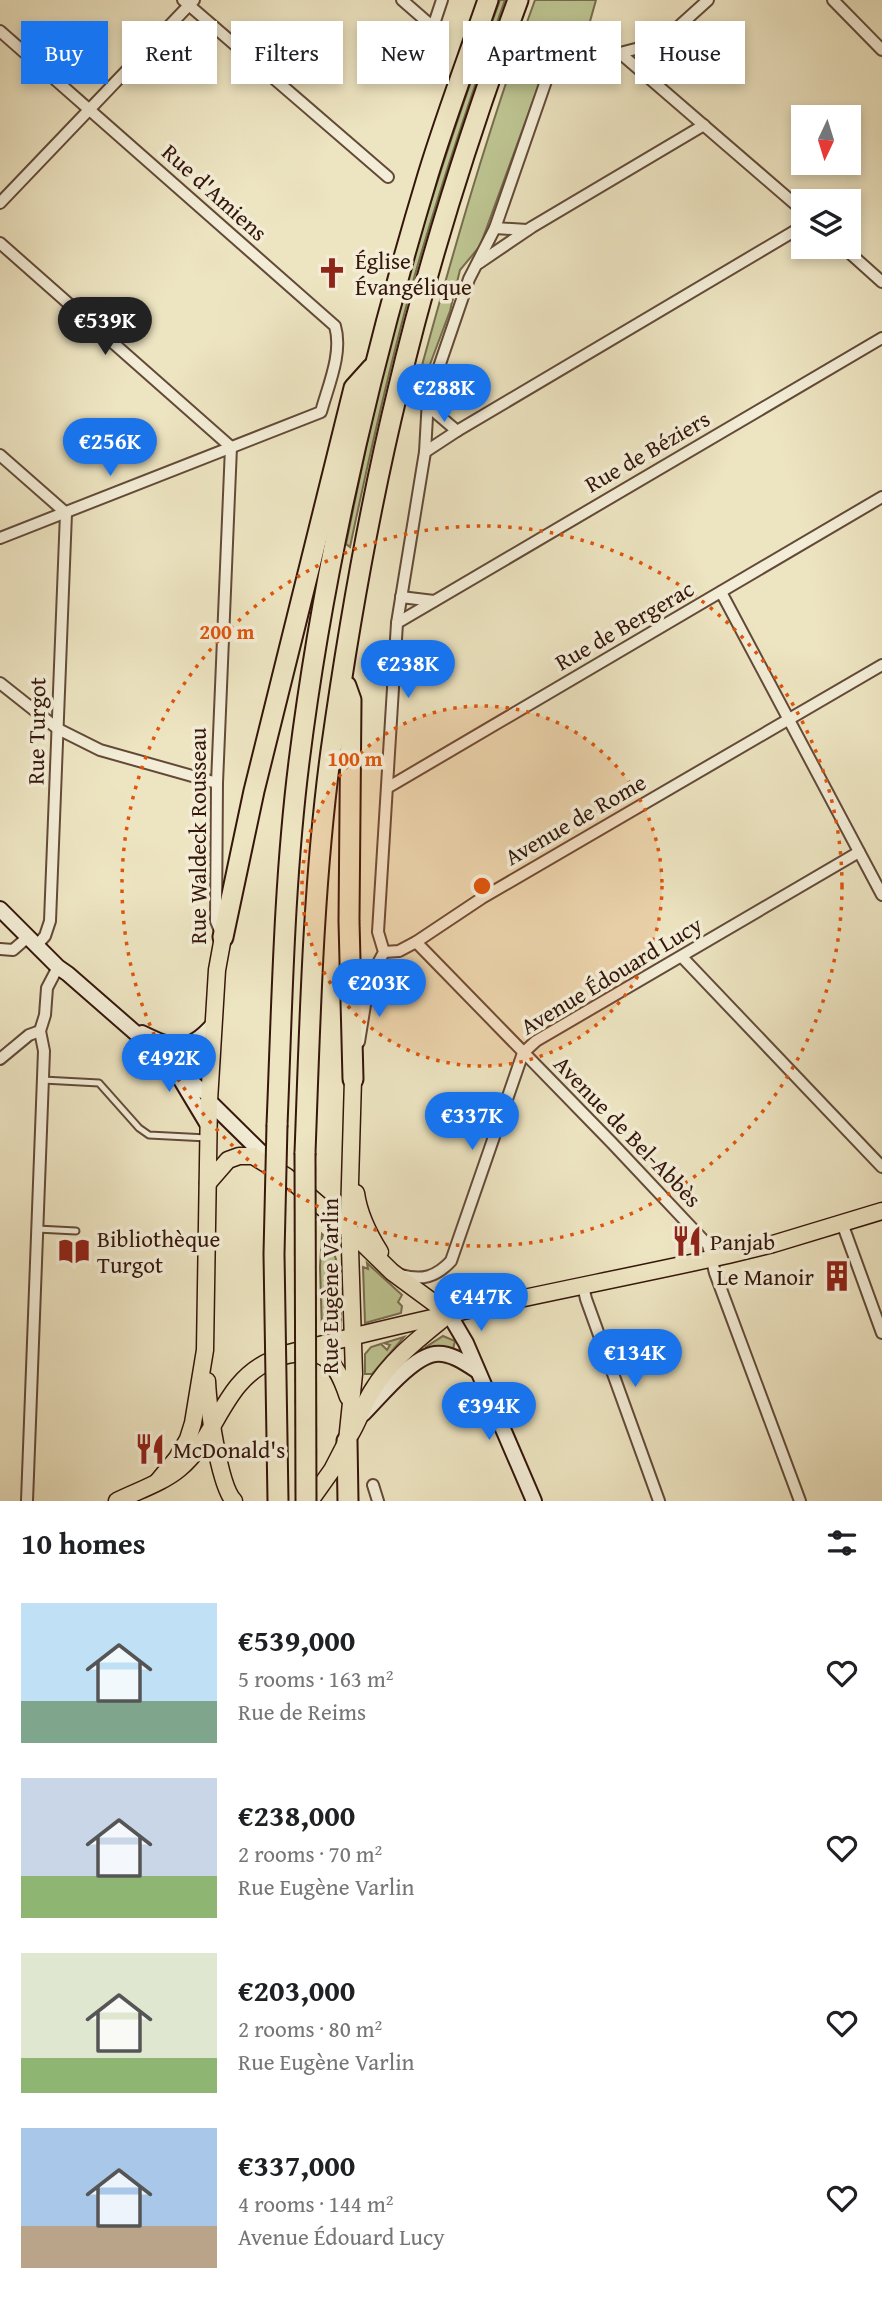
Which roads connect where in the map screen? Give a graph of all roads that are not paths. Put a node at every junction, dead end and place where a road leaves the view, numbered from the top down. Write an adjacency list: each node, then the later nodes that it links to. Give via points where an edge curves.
1 (402, 0): 2 (street, via 433,27)
2 (442, 0)
3 (488, 0): 26 (highway, via 429,173)
4 (518, 0): 40 (highway, via 458,172 398,387)
5 (708, 0): 10 (street, via 666,38)
6 (833, 0): 9 (street)
7 (189, 2): 13 (street); 15 (street)
8 (0, 31): 13 (street, Rue d'Amiens)
9 (882, 50)
10 (621, 53)
11 (621, 54): 14 (street)
12 (545, 84): 18 (street)
13 (91, 110): 17 (street); 29 (street, Rue d'Amiens, via 335,326 338,348 321,412)
14 (704, 125): 16 (street); 19 (street)
15 (388, 177)
16 (791, 201)
17 (0, 203)
18 (495, 228): 19 (street); 23 (street)
19 (527, 230): 23 (street)
20 (791, 233): 28 (street)
21 (0, 243): 29 (street)
22 (856, 259): 24 (street)
23 (477, 264): 27 (street, via 430,391)
24 (882, 282)
25 (882, 338): 37 (street, Rue de Béziers)
26 (375, 364): 49 (highway, via 354,388 257,777); 93 (highway, bridge, via 318,632 289,855 274,1254)
27 (429, 407): 28 (street); 30 (street)
28 (457, 431): 30 (street)
29 (231, 447): 33 (street); 44 (street, Rue Waldeck Rousseau)
30 (425, 452): 36 (street)
31 (0, 455): 33 (street)
32 (882, 497): 35 (street, Rue de Bergerac)
33 (66, 513): 34 (street); 43 (street, Rue Turgot)
34 (0, 538)
35 (721, 592): 42 (street); 45 (street, Rue de Bergerac)
36 (401, 597): 37 (street); 38 (street)
37 (434, 601): 38 (street, Rue de Béziers)
38 (397, 623): 45 (street)
39 (882, 665): 42 (street, Avenue de Rome)
40 (342, 675): 62 (highway, via 351,700 349,921); 94 (highway, bridge, via 313,935 305,1153)
41 (0, 683): 43 (street)
42 (788, 718): 46 (street); 51 (street, Avenue de Rome, via 482,898)
43 (58, 729): 44 (street, via 100,750); 50 (street, Rue Turgot, via 50,921 46,936)
44 (217, 783): 49 (street, Rue Waldeck Rousseau, via 216,921)
45 (387, 788): 53 (street, via 377,932)
46 (859, 852): 47 (street); 54 (street, Avenue Édouard Lucy)
47 (882, 895)
48 (0, 909): 50 (street)
49 (223, 937): 57 (main road, Rue Waldeck Rousseau)
50 (33, 941): 52 (street); 55 (street)
51 (416, 942): 53 (street, Avenue de Rome); 59 (street, Avenue de Bel-Abbès)
52 (0, 950)
53 (384, 952): 62 (street, Rue Eugène Varlin, via 369,980)
54 (682, 957): 59 (street, Avenue Édouard Lucy, via 536,1041); 66 (street)
55 (58, 967): 56 (street); 58 (street, via 47,988)
56 (126, 1026): 57 (street, via 176,1046 200,1039); 61 (street)
57 (212, 1027): 64 (main road, Rue Waldeck Rousseau)
58 (40, 1031): 60 (street); 63 (street)
59 (523, 1053): 75 (street, Avenue de Bel-Abbès, via 708,1245); 76 (street, Avenue Édouard Lucy, via 451,1261 432,1277)
60 (0, 1059)
61 (174, 1068): 64 (street); 65 (street)
62 (354, 1079): 67 (main road, Rue Eugène Varlin)
63 (43, 1080): 65 (lane, via 99,1083 149,1135); 72 (street)
64 (205, 1096): 65 (main road, Rue Waldeck Rousseau); 68 (street)
65 (208, 1132): 69 (main road, Rue Waldeck Rousseau)
66 (882, 1167)
67 (352, 1168): 74 (main road, Rue Eugène Varlin); 76 (main road, Rue Eugène Varlin, via 367,1232)
68 (286, 1176): 69 (main road, via 253,1156 239,1156 228,1160); 74 (main road)
69 (208, 1183): 81 (main road, Rue Waldeck Rousseau)
70 (882, 1211): 71 (main road)
71 (842, 1223): 75 (main road); 79 (street)
72 (37, 1229): 73 (lane); 91 (street)
73 (74, 1229)
74 (350, 1231): 76 (main road); 80 (main road, Rue Eugène Varlin)
75 (712, 1258): 77 (main road); 99 (street, Avenue de Bel-Abbès)
76 (392, 1272): 78 (main road)
77 (583, 1286): 78 (main road); 98 (street)
78 (449, 1314): 80 (main road); 83 (street); 85 (main road, via 385,1371)
79 (882, 1334)
80 (352, 1336): 82 (main road); 84 (main road, Rue Eugène Varlin)
81 (205, 1350): 86 (main road, Rue Waldeck Rousseau); 88 (main road, Rue Waldeck Rousseau, via 188,1439)
82 (289, 1353): 84 (main road, via 320,1355 341,1374); 86 (main road, via 243,1378)
83 (476, 1370): 85 (street, via 435,1354 417,1362); 97 (street)
84 (350, 1402): 87 (main road, Rue Eugène Varlin)
85 (362, 1415): 87 (main road)
86 (214, 1426): 88 (main road, via 178,1470); 90 (main road, Rue Waldeck Rousseau, via 218,1462)
87 (347, 1441): 94 (main road, via 332,1471); 95 (highway)
88 (158, 1480): 92 (main road)
89 (373, 1485): 96 (street)
90 (230, 1499)
91 (27, 1501)
92 (117, 1501)
93 (278, 1501)
94 (308, 1501)
95 (348, 1501)
96 (378, 1501)
97 (534, 1501)
98 (659, 1501)
99 (800, 1501)

